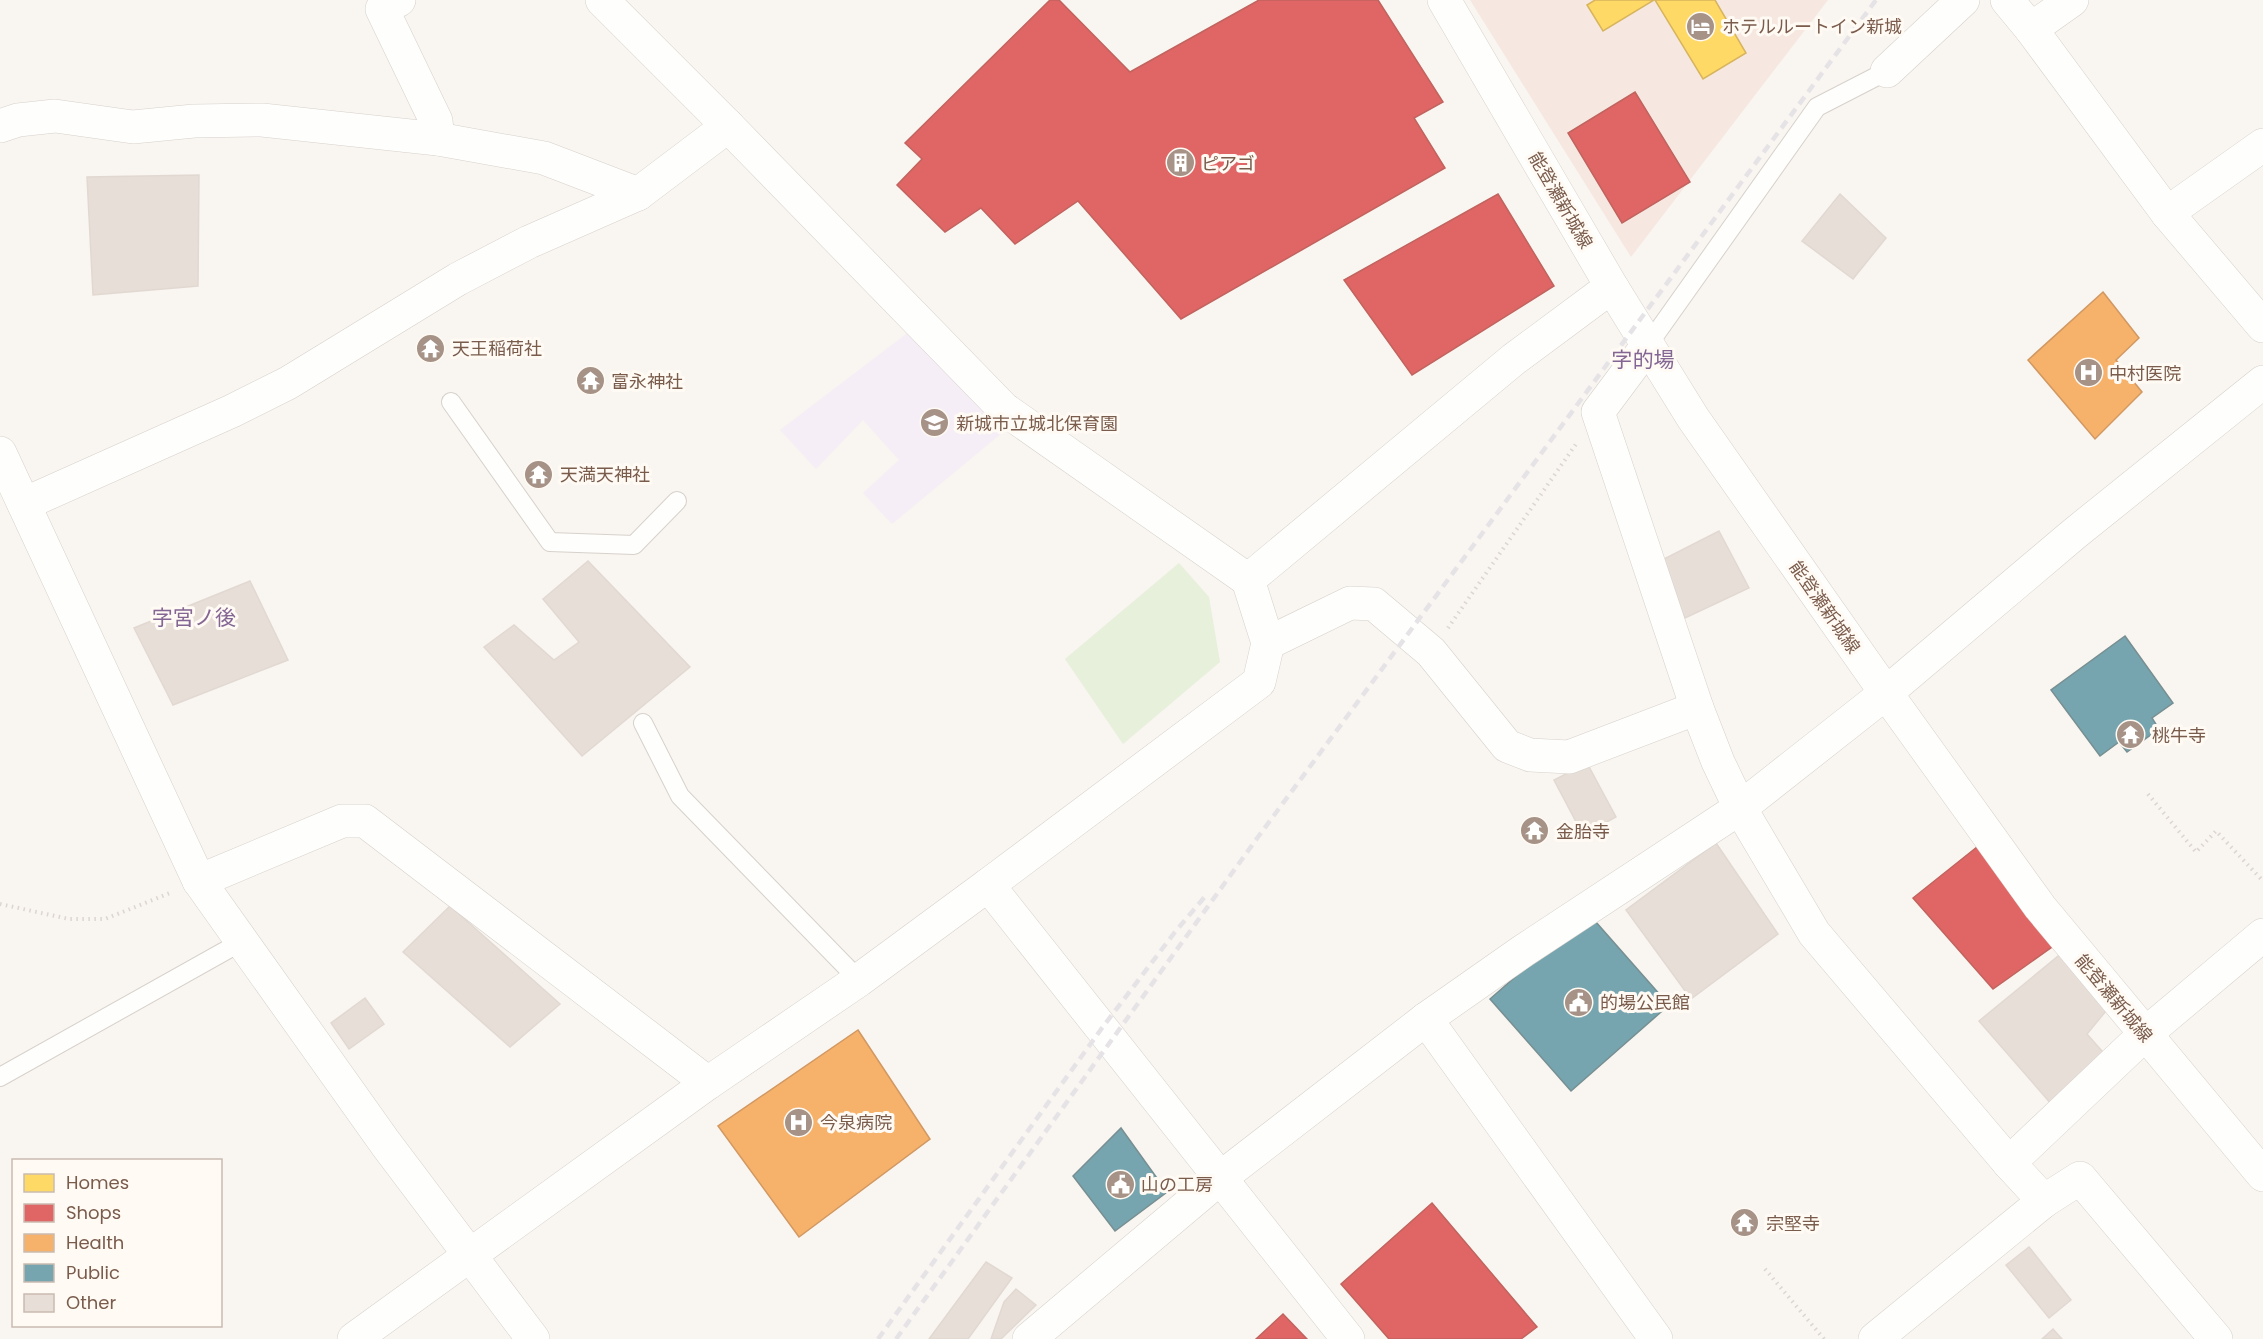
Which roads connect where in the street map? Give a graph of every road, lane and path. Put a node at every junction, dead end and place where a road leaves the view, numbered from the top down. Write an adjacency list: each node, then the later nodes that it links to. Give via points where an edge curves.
1 (399, 0): 11 (street, via 382,9 436,121)
2 (602, 0): 10 (street)
3 (1444, 0): 15 (street, 能登瀬新城線)
4 (1963, 0): 8 (street)
5 (2007, 0): 7 (street)
6 (2072, 0): 7 (street)
7 (2031, 29): 14 (street)
8 (1887, 71): 17 (lane, via 1817,107)
9 (0, 126): 11 (street, via 54,116 133,127 262,120)
10 (728, 126): 13 (street); 24 (street, via 1004,409)
11 (438, 139): 13 (street, via 544,158)
12 (2263, 145): 14 (street)
13 (638, 194): 23 (street, via 529,242 458,279 288,383)
14 (2167, 213): 16 (street)
15 (1612, 289): 17 (street, 能登瀬新城線); 24 (street, via 1514,359)
16 (2263, 326)
17 (1648, 345): 20 (street); 27 (street, 能登瀬新城線, via 1693,418)
18 (2263, 382): 27 (street, via 2074,534)
19 (451, 402): 22 (lane, via 550,542 634,545)
20 (1598, 412): 26 (path); 28 (street)
21 (0, 453): 23 (street)
22 (678, 501)
23 (24, 504): 32 (street)
24 (1248, 580): 25 (street)
25 (1268, 643): 26 (street, via 1350,603 1374,604); 34 (street, via 1259,682)
26 (1431, 652): 28 (street, via 1507,746 1530,755 1569,757)
27 (1886, 693): 31 (street); 40 (street, 能登瀬新城線, via 2040,908)
28 (1697, 708): 31 (street)
29 (643, 723): 38 (lane, via 680,796)
30 (2148, 794): 33 (path, via 2196,852 2216,831)
31 (1740, 807): 39 (street); 43 (street, via 1814,933)
32 (199, 881): 35 (path, via 105,919 69,919); 37 (street); 42 (street, via 342,821 364,820)
33 (2263, 881)
34 (988, 885): 38 (street); 45 (street)
35 (0, 904)
36 (2263, 935): 40 (street)
37 (241, 942): 41 (lane); 47 (street)
38 (859, 980): 42 (street)
39 (1426, 1019): 45 (street); 53 (street)
40 (2144, 1035): 43 (street); 44 (street, 能登瀬新城線)
41 (0, 1077)
42 (708, 1083): 47 (street)
43 (2009, 1162): 46 (street)
44 (2263, 1175)
45 (1219, 1179): 51 (street); 52 (street)
46 (2044, 1201): 55 (street); 56 (street, via 2080,1178)
47 (471, 1256): 49 (street); 50 (street)
48 (1765, 1269): 54 (path)
49 (354, 1339)
50 (533, 1339)
51 (1029, 1339)
52 (1348, 1339)
53 (1656, 1339)
54 (1824, 1339)
55 (1875, 1339)
56 (2216, 1339)

